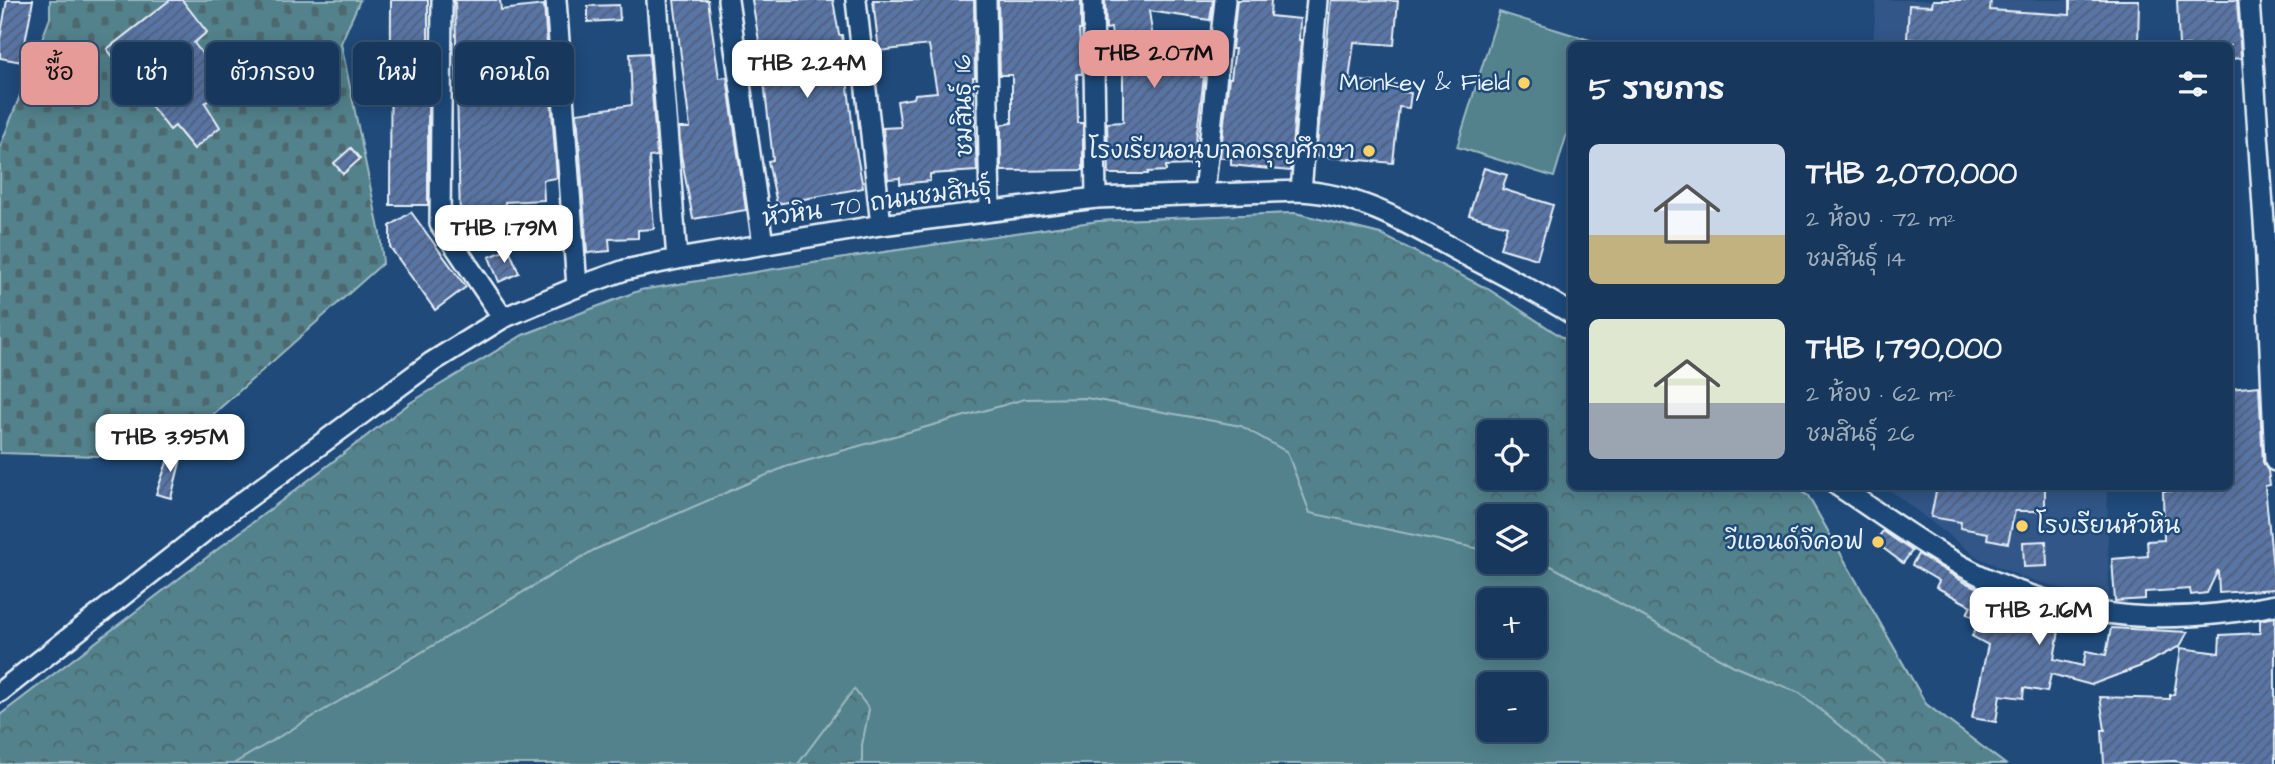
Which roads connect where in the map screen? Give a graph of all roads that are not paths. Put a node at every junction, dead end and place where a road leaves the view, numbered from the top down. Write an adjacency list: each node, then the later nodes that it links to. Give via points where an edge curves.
1 (442, 0): 20 (street, via 440,224)
2 (556, 0): 18 (street)
3 (657, 0): 17 (street)
4 (728, 0): 16 (street)
5 (856, 0): 15 (street)
6 (986, 0): 14 (street, ชมสินธุ์ 16)
7 (1093, 0): 13 (street)
8 (1225, 0): 12 (street)
9 (1317, 0): 11 (street)
10 (2249, 0): 21 (street)
11 (1301, 191): 12 (street, หัวหิน 70 ถนนชมสินธุ์); 19 (street, หัวหิน 70 ถนนชมสินธุ์, via 1346,199 1402,220)
12 (1204, 193): 13 (street, หัวหิน 70 ถนนชมสินธุ์)
13 (1096, 198): 14 (street, หัวหิน 70 ถนนชมสินธุ์)
14 (990, 211): 15 (street, หัวหิน 70 ถนนชมสินธุ์)
15 (881, 225): 16 (street, หัวหิน 70 ถนนชมสินธุ์)
16 (762, 244): 17 (street, หัวหิน 70 ถนนชมสินธุ์)
17 (677, 258): 18 (street, หัวหิน 70 ถนนชมสินธุ์)
18 (577, 286): 20 (street, หัวหิน 70 ถนนชมสินธุ์)
19 (1568, 311)
20 (503, 318): 24 (street, หัวหิน 70 ถนนชมสินธุ์, via 432,362 233,509)
21 (2275, 461)
22 (1844, 490): 23 (street, via 1987,579 2040,599 2090,612 2163,617)
23 (2275, 605)
24 (0, 692)

